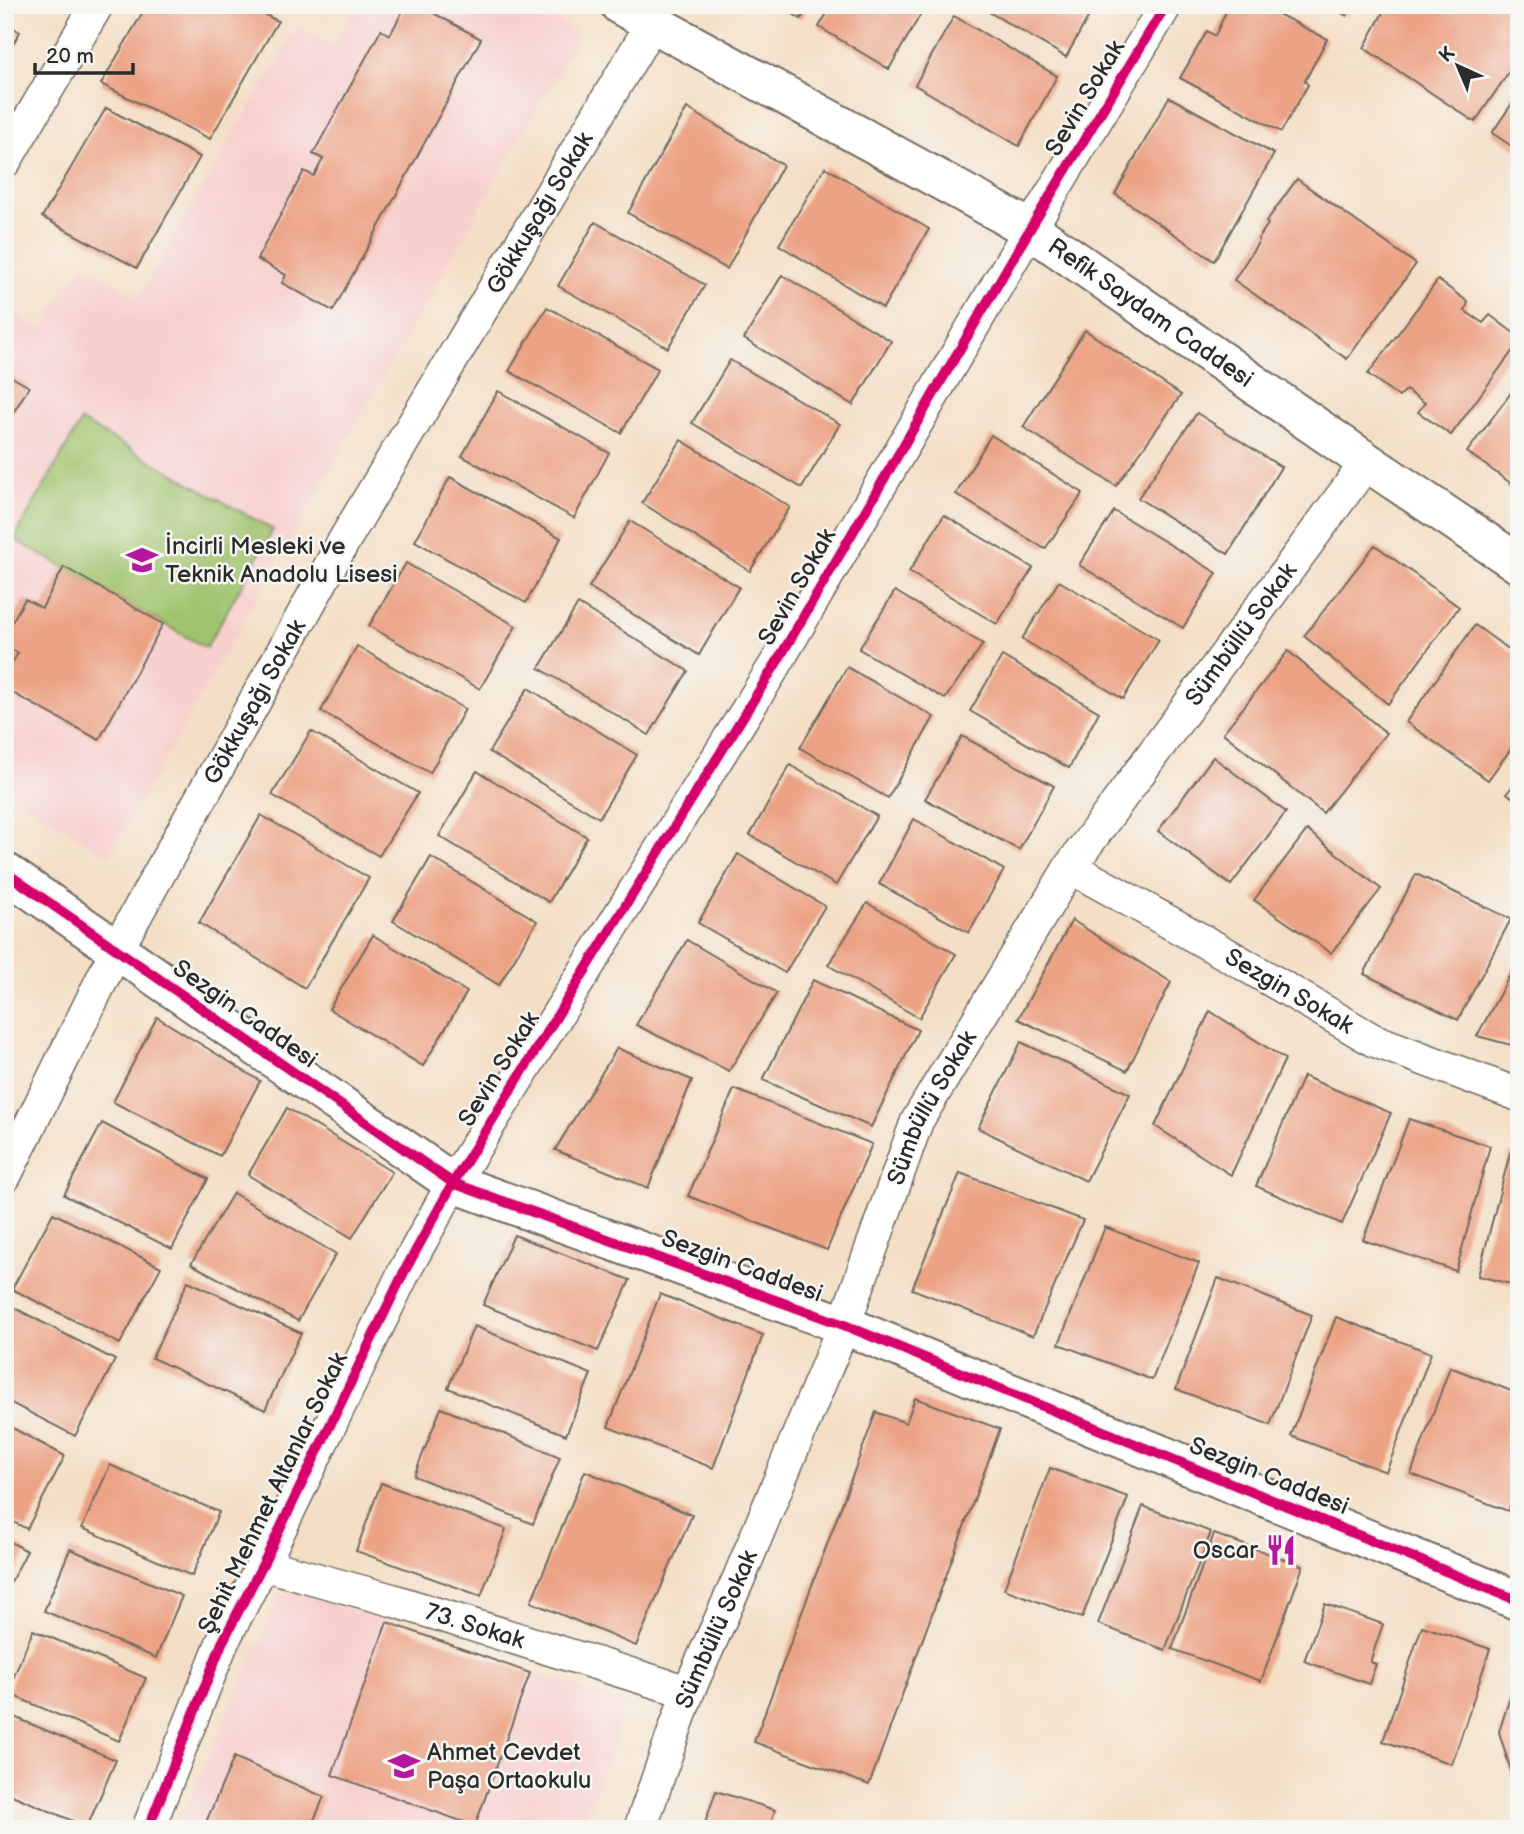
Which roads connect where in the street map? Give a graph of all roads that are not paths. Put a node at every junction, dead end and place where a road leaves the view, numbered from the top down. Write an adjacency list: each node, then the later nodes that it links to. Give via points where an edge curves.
1 (97, 5): 4 (street)
2 (1166, 5): 5 (street, Sevin Sokak)
3 (636, 15): 5 (street, Refik Saydam Caddesi); 10 (street, Gökkuşağı Sokak)
4 (5, 160)
5 (1030, 229): 6 (street, Refik Saydam Caddesi); 13 (street, Sevin Sokak, via 777,662)
6 (1367, 462): 7 (street, Refik Saydam Caddesi); 8 (street, Sümbüllü Sokak)
7 (1519, 564)
8 (1070, 867): 11 (street, Sezgin Sokak, via 1373,1040); 14 (street, Sümbüllü Sokak, via 917,1121)
9 (5, 872): 10 (street, Sezgin Caddesi)
10 (116, 951): 12 (street, Gökkuşağı Sokak); 13 (street, Sezgin Caddesi)
11 (1519, 1095)
12 (5, 1176)
13 (453, 1183): 14 (street, Sezgin Caddesi); 15 (street, Şehit Mehmet Altanlar Sokak, via 404,1272)
14 (844, 1325): 16 (street, Sezgin Caddesi); 17 (street, Sümbüllü Sokak)
15 (264, 1562): 17 (street, 73. Sokak, via 265,1566 392,1600); 18 (street, Şehit Mehmet Altanlar Sokak, via 222,1643)
16 (1519, 1601)
17 (688, 1692): 19 (street, Sümbüllü Sokak)
18 (148, 1829)
19 (640, 1829)

